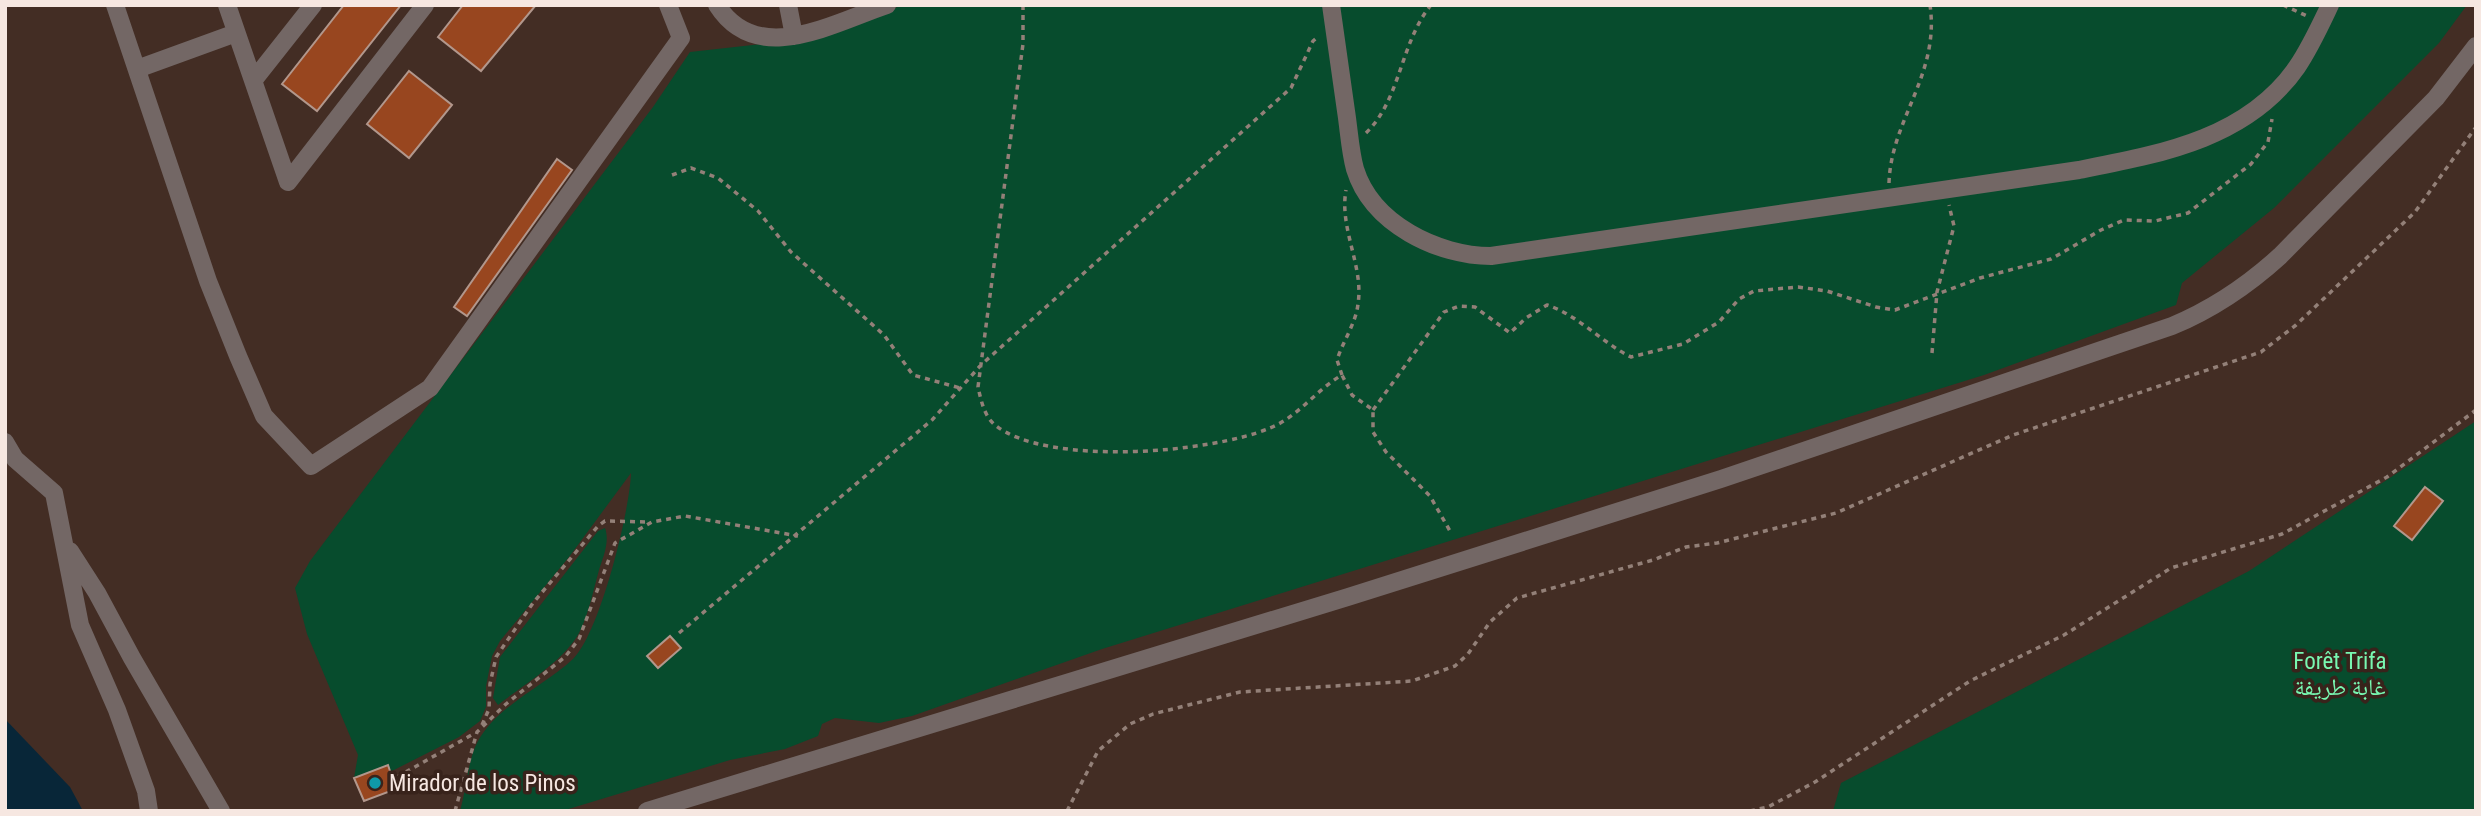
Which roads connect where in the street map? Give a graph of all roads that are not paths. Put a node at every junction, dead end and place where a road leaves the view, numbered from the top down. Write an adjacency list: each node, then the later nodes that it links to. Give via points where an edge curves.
1 (115, 5): 14 (street)
2 (228, 5): 11 (street)
3 (313, 5): 15 (street)
4 (425, 5): 15 (street, via 288,182)
5 (668, 5): 14 (street, via 681,38 430,388 311,466 264,416 208,281)
6 (717, 5): 12 (street, via 744,32)
7 (788, 5): 12 (street)
8 (887, 5): 12 (street)
9 (1331, 5): 10 (street, via 1351,147 1362,183 1394,222 1444,250 1468,256 1889,199 2166,152 2219,133 2264,102 2296,68)
10 (2330, 5)
11 (236, 33): 14 (street); 15 (street)
12 (788, 38)
13 (2476, 46): 20 (street, via 2430,104 2280,256 2220,304 2172,326 1721,479)
14 (136, 69)
15 (253, 81)
16 (5, 442): 17 (street, via 15,458 54,493)
17 (66, 545): 18 (street, via 80,625 117,710); 19 (street)
18 (149, 811)
19 (221, 811)
20 (647, 811)

